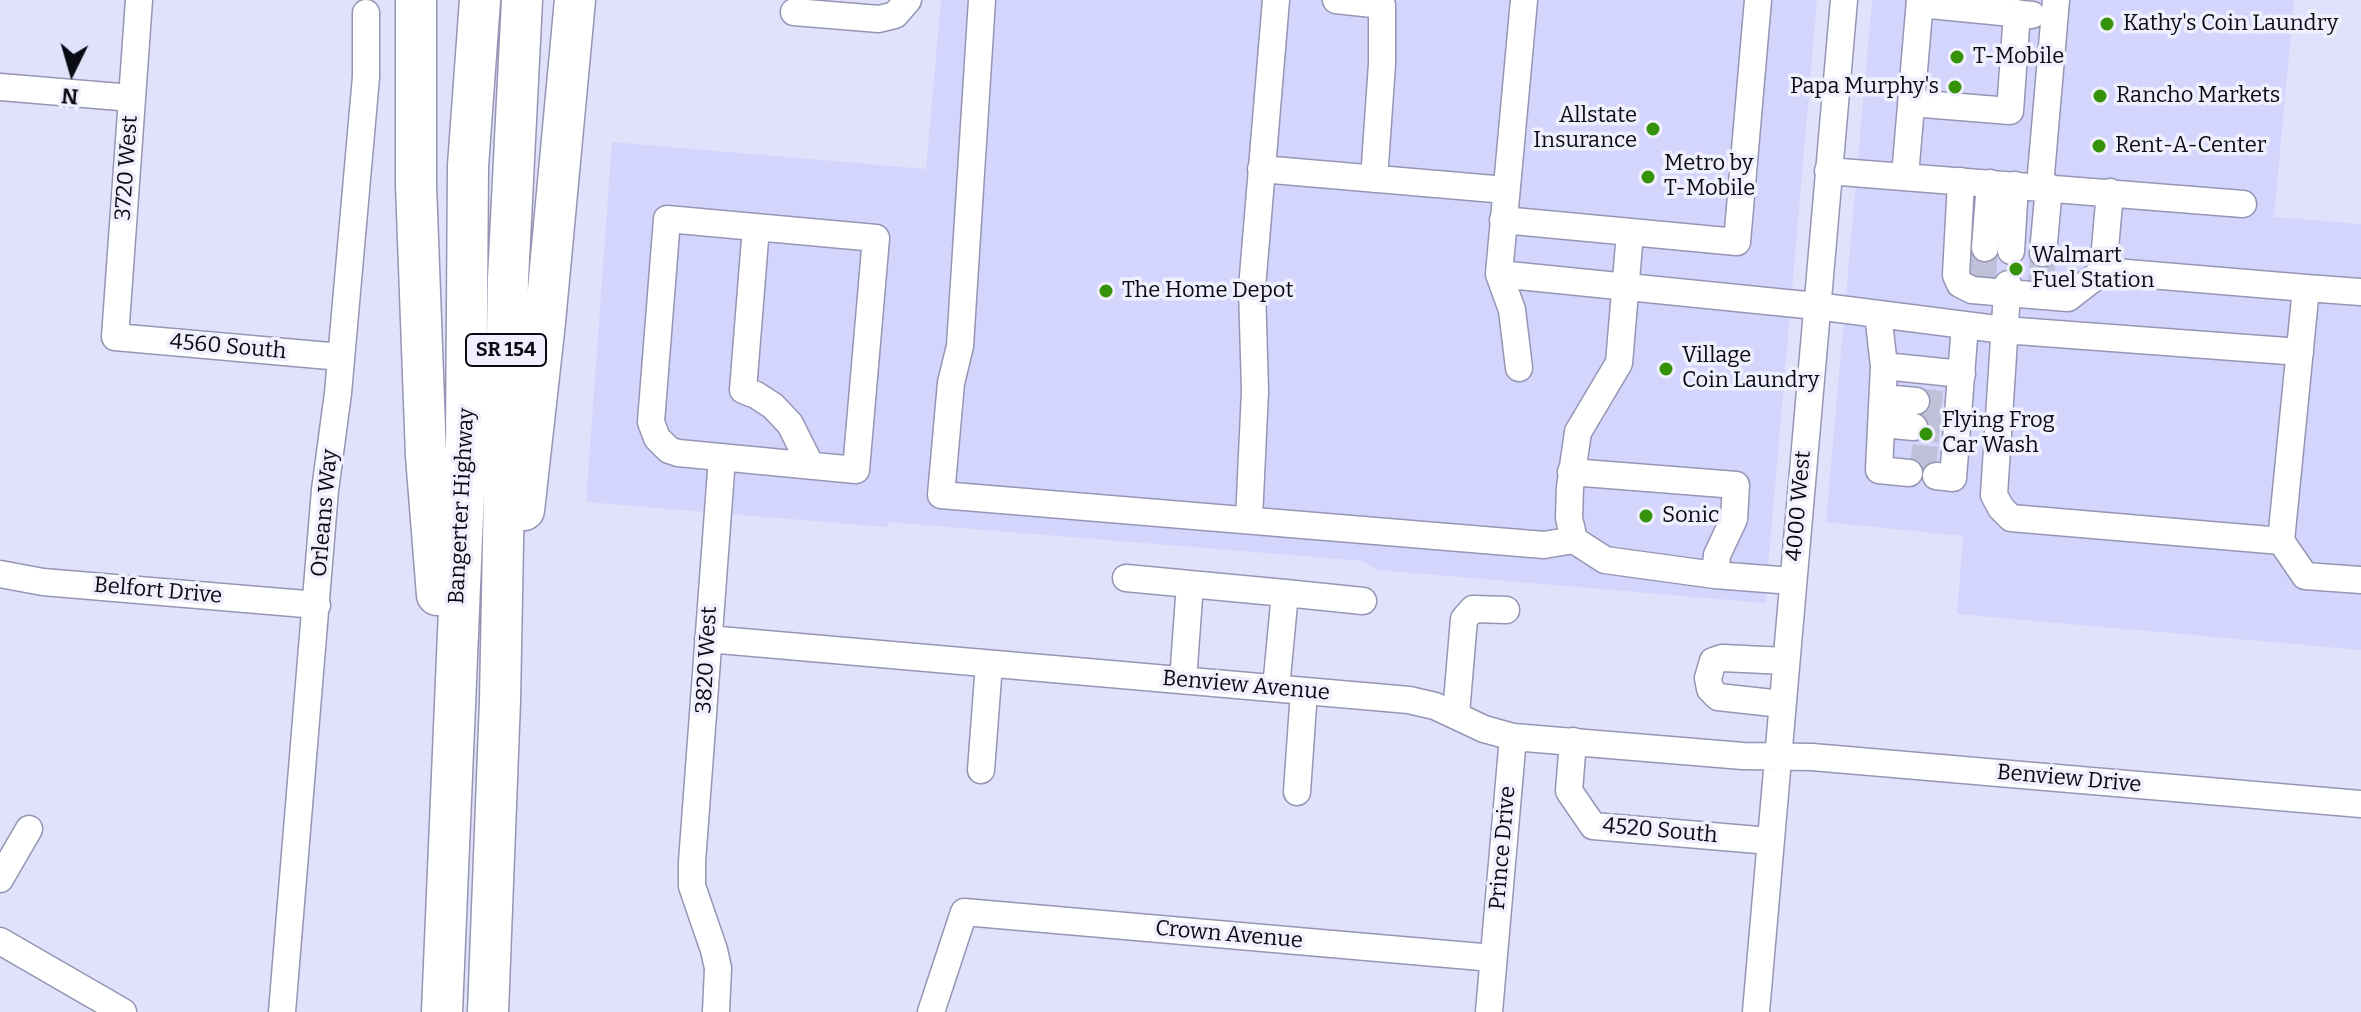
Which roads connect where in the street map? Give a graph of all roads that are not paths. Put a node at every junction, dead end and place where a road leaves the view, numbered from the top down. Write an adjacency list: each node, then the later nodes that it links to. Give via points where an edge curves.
1 (139, 0): 19 (street, 3720 West)
2 (416, 0): 79 (highway, via 416,185 426,456)
3 (480, 0): 79 (highway, Bangerter Highway / SR 154, via 468,166 466,444)
4 (522, 0): 76 (highway, Bangerter Highway / SR 154, via 507,311)
5 (575, 0): 76 (highway, via 533,433)
6 (908, 0): 15 (street, via 895,15 879,19)
7 (982, 0): 57 (street, via 960,346 951,383 941,495)
8 (1276, 0): 21 (street)
9 (1336, 0): 24 (street, via 1382,5)
10 (1524, 0): 27 (street)
11 (1758, 0): 32 (street, via 1737,242)
12 (1844, 0): 22 (street, 4000 West)
13 (1920, 2): 17 (street); 20 (street)
14 (2055, 9): 17 (street); 26 (street)
15 (794, 12)
16 (366, 13): 47 (street, Orleans Way, via 366,77)
17 (2017, 13): 20 (street, via 2010,111)
18 (0, 87): 19 (street)
19 (132, 98): 45 (street, 3720 West)
20 (1911, 103): 23 (street)
21 (1261, 169): 24 (street); 57 (street, via 1252,288 1255,391)
22 (1828, 171): 23 (street); 41 (street, 4000 West)
23 (1905, 176): 25 (street)
24 (1374, 179): 27 (street)
25 (1961, 181): 26 (street); 38 (street, via 1956,275 1972,290)
26 (2023, 185): 28 (street); 33 (street); 34 (street)
27 (1506, 190): 30 (street)
28 (2110, 192): 29 (street); 35 (street)
29 (2243, 204)
30 (1503, 220): 32 (street); 36 (street)
31 (756, 227): 53 (street, via 667,219 651,422 669,450); 55 (street, via 743,390 773,406 790,424); 55 (street, via 876,238 856,470)
32 (1630, 233): 37 (street)
33 (1998, 250)
34 (2043, 253)
35 (2103, 271): 38 (street, via 2068,298); 39 (street)
36 (1499, 274): 37 (street); 49 (street, via 1512,310)
37 (1626, 285): 41 (street); 56 (street, via 1619,363 1578,432)
38 (1995, 287): 44 (street)
39 (2306, 288): 40 (street); 46 (street)
40 (2361, 292)
41 (1816, 306): 42 (street); 64 (street, 4000 West)
42 (1878, 314): 43 (street); 48 (street)
43 (1965, 325): 44 (street); 50 (street)
44 (2004, 330): 46 (street); 54 (street)
45 (115, 337): 47 (street, 4560 South)
46 (2300, 352): 59 (street)
47 (341, 357): 68 (street, Orleans Way)
48 (1884, 366): 50 (street); 51 (street)
49 (1519, 368)
50 (1962, 374): 52 (street)
51 (1882, 424): 52 (street); 52 (street)
52 (1936, 436): 54 (street)
53 (722, 458): 55 (street); 70 (street, 3820 West)
54 (1996, 460): 59 (street, via 1994,495 2011,518)
55 (811, 466)
56 (1571, 472): 58 (street, via 1569,518); 61 (street, via 1736,485 1734,519 1717,555)
57 (1249, 519): 58 (street, via 1544,545)
58 (1574, 540): 61 (street, via 1605,560)
59 (2281, 541): 63 (street, via 2305,576)
60 (0, 574): 68 (street, Belfort Drive)
61 (1715, 575): 64 (street)
62 (1126, 578): 65 (street)
63 (2361, 580)
64 (1792, 581): 71 (street, 4000 West)
65 (1190, 584): 66 (street); 73 (street)
66 (1285, 593): 67 (street); 74 (street)
67 (1363, 601)
68 (317, 605): 92 (street, Orleans Way)
69 (1506, 610): 78 (street, via 1473,609 1464,619)
70 (708, 639): 72 (street, Benview Avenue); 95 (street, 3820 West, via 692,886 718,968)
71 (1786, 661): 77 (street, 4000 West); 77 (street, via 1722,658 1713,661 1708,678 1718,697)
72 (989, 664): 73 (street, Benview Avenue); 83 (street)
73 (1183, 680): 74 (street, Benview Avenue)
74 (1276, 688): 75 (street, Benview Avenue)
75 (1304, 691): 78 (street, Benview Avenue, via 1409,700); 84 (street)
76 (500, 701): 94 (highway, Bangerter Highway / SR 154)
77 (1782, 704): 82 (street, 4000 West)
78 (1456, 714): 80 (street, Benview Avenue)
79 (453, 723): 93 (highway, Bangerter Highway / SR 154)
80 (1513, 737): 81 (street, Benview Avenue); 90 (street, Prince Drive)
81 (1573, 741): 82 (street, Benview Avenue); 87 (street, 4520 South, via 1569,791 1593,826)
82 (1777, 756): 85 (street, Benview Drive); 87 (street, 4000 West)
83 (981, 770)
84 (1297, 792)
85 (2361, 804)
86 (29, 829): 88 (street)
87 (1770, 841): 98 (street, 4000 West)
88 (0, 879)
89 (0, 941): 91 (street)
90 (1493, 958): 96 (street, Crown Avenue, via 964,912); 97 (street, Prince Drive)
91 (123, 1012)
92 (282, 1012)
93 (442, 1012)
94 (488, 1012)
95 (716, 1012)
96 (931, 1012)
97 (1489, 1012)
98 (1756, 1012)

